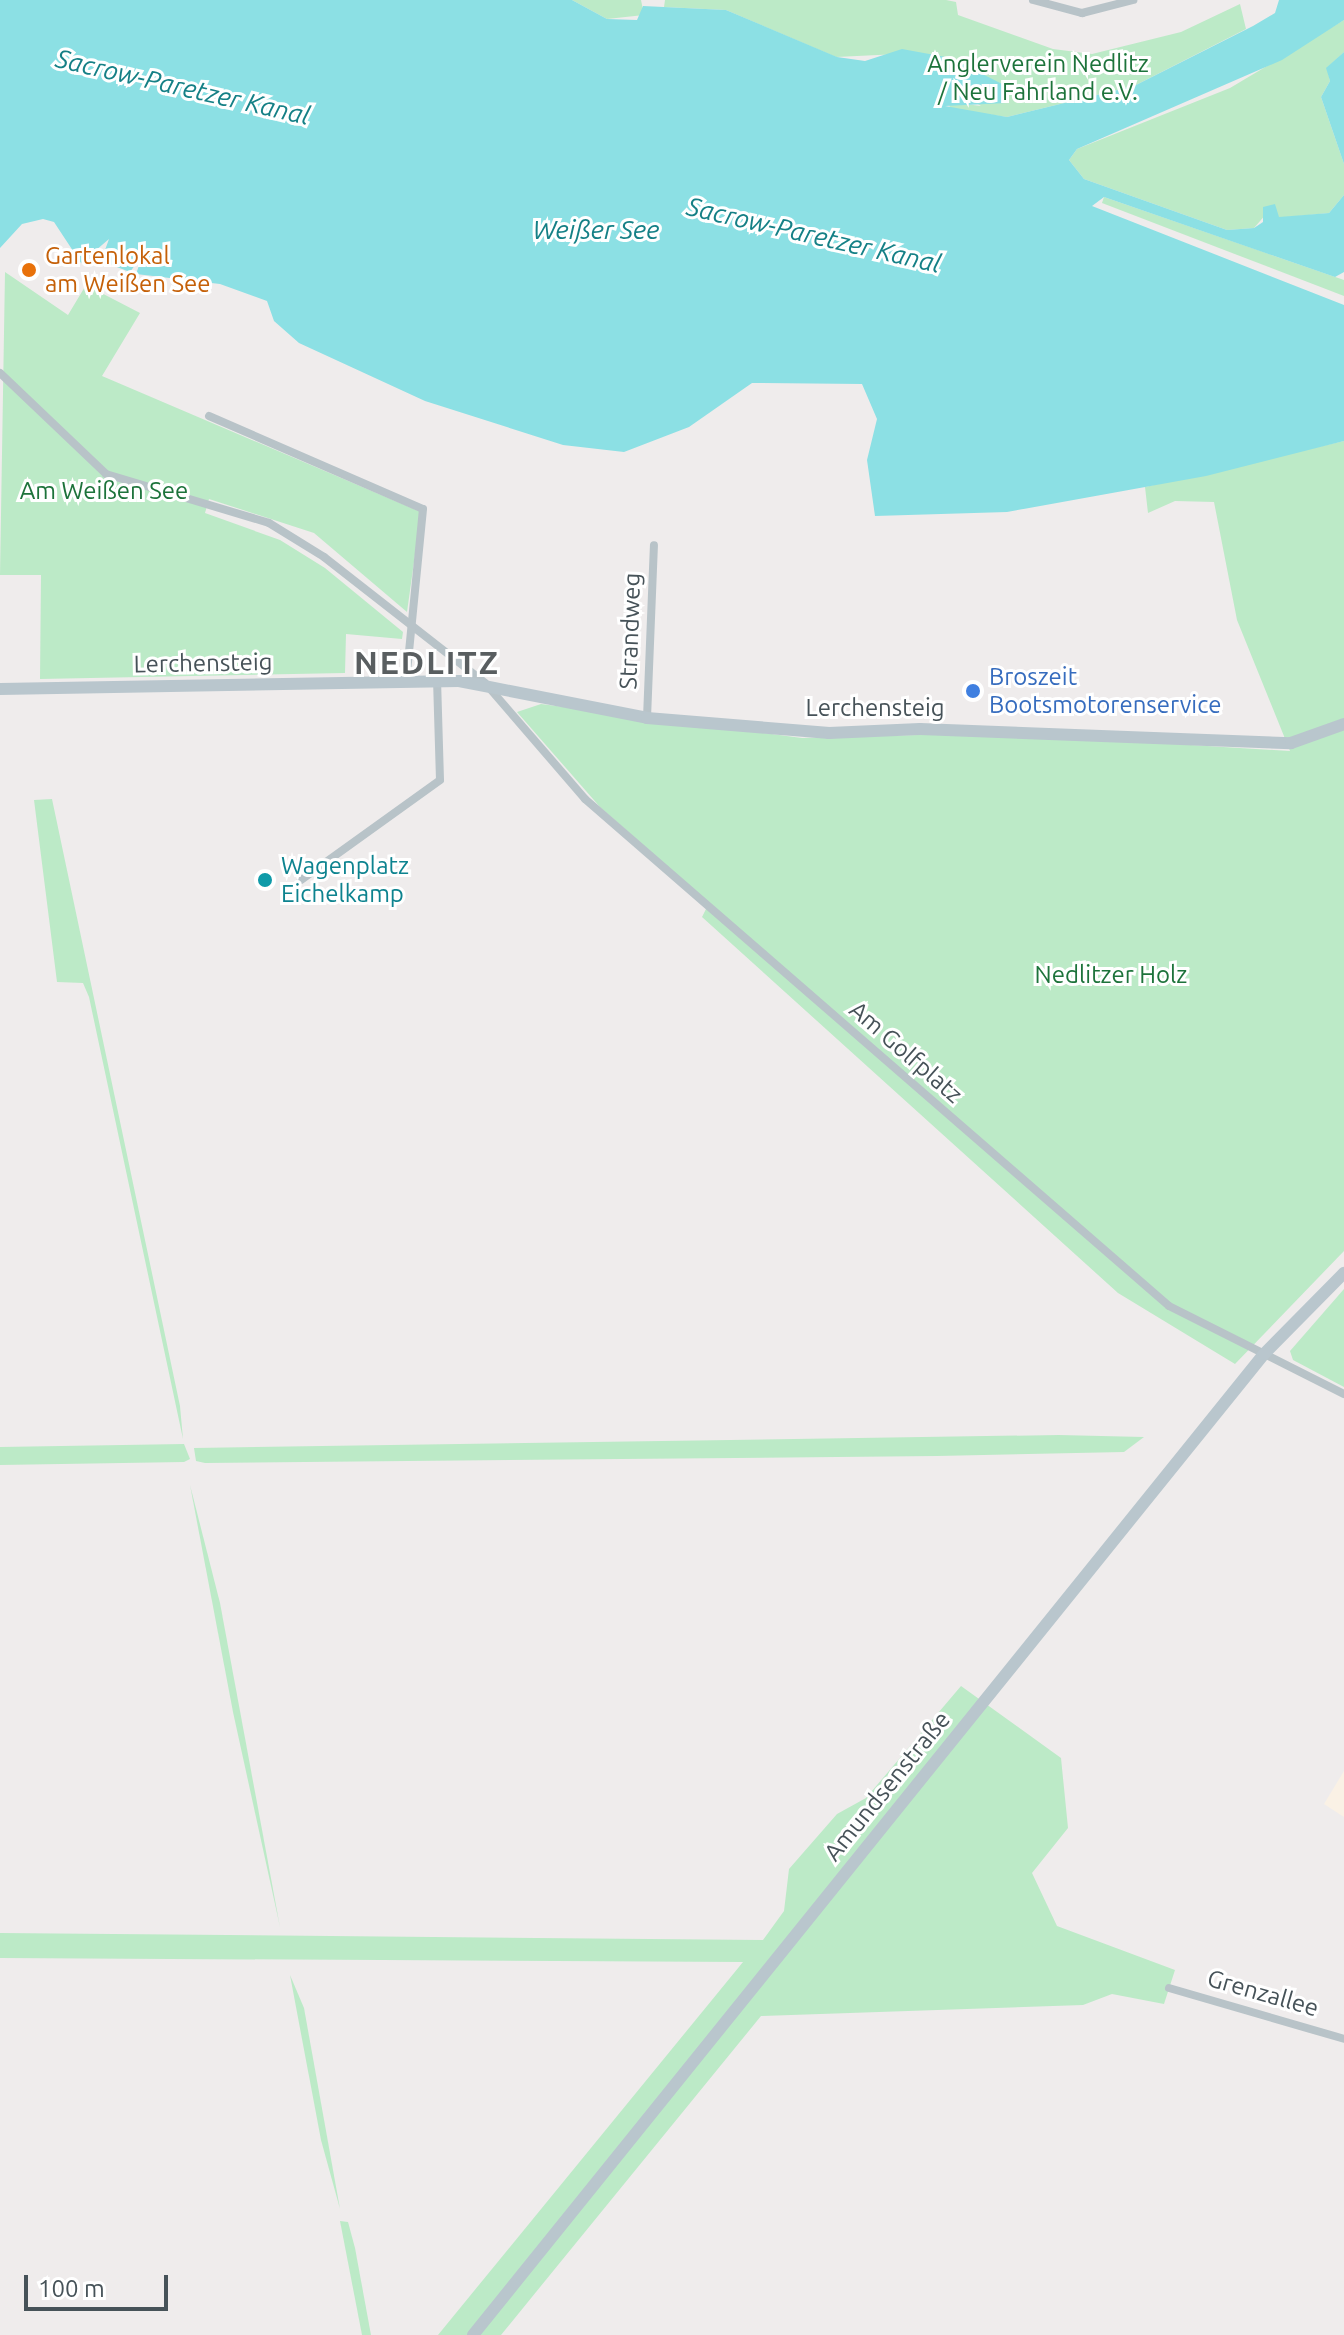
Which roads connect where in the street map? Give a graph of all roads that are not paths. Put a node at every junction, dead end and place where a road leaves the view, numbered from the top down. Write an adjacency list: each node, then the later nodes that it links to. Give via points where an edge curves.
1 (1033, 0): 2 (street, via 1082,13)
2 (1133, 0)
3 (0, 373): 6 (street, Am Golfplatz, via 106,474 269,523)
4 (209, 416): 6 (street, via 423,509)
5 (654, 545): 11 (street, Strandweg)
6 (409, 624): 7 (street); 9 (street, Am Golfplatz)
7 (406, 681): 8 (street, Lerchensteig); 10 (street, Lerchensteig)
8 (437, 681): 9 (street, Lerchensteig); 13 (street, via 440,780)
9 (485, 683): 11 (street, Lerchensteig); 15 (street, Am Golfplatz, via 585,799 1169,1306)
10 (0, 689)
11 (647, 718): 12 (street, Lerchensteig, via 829,733 920,729 1291,743)
12 (1344, 724)
13 (301, 880)
14 (1344, 1273): 15 (street, Amundsenstraße)
15 (1264, 1354): 16 (street, Am Golfplatz); 19 (street, Amundsenstraße)
16 (1344, 1394)
17 (1169, 1988): 18 (street, Grenzallee)
18 (1344, 2039)
19 (473, 2335)

